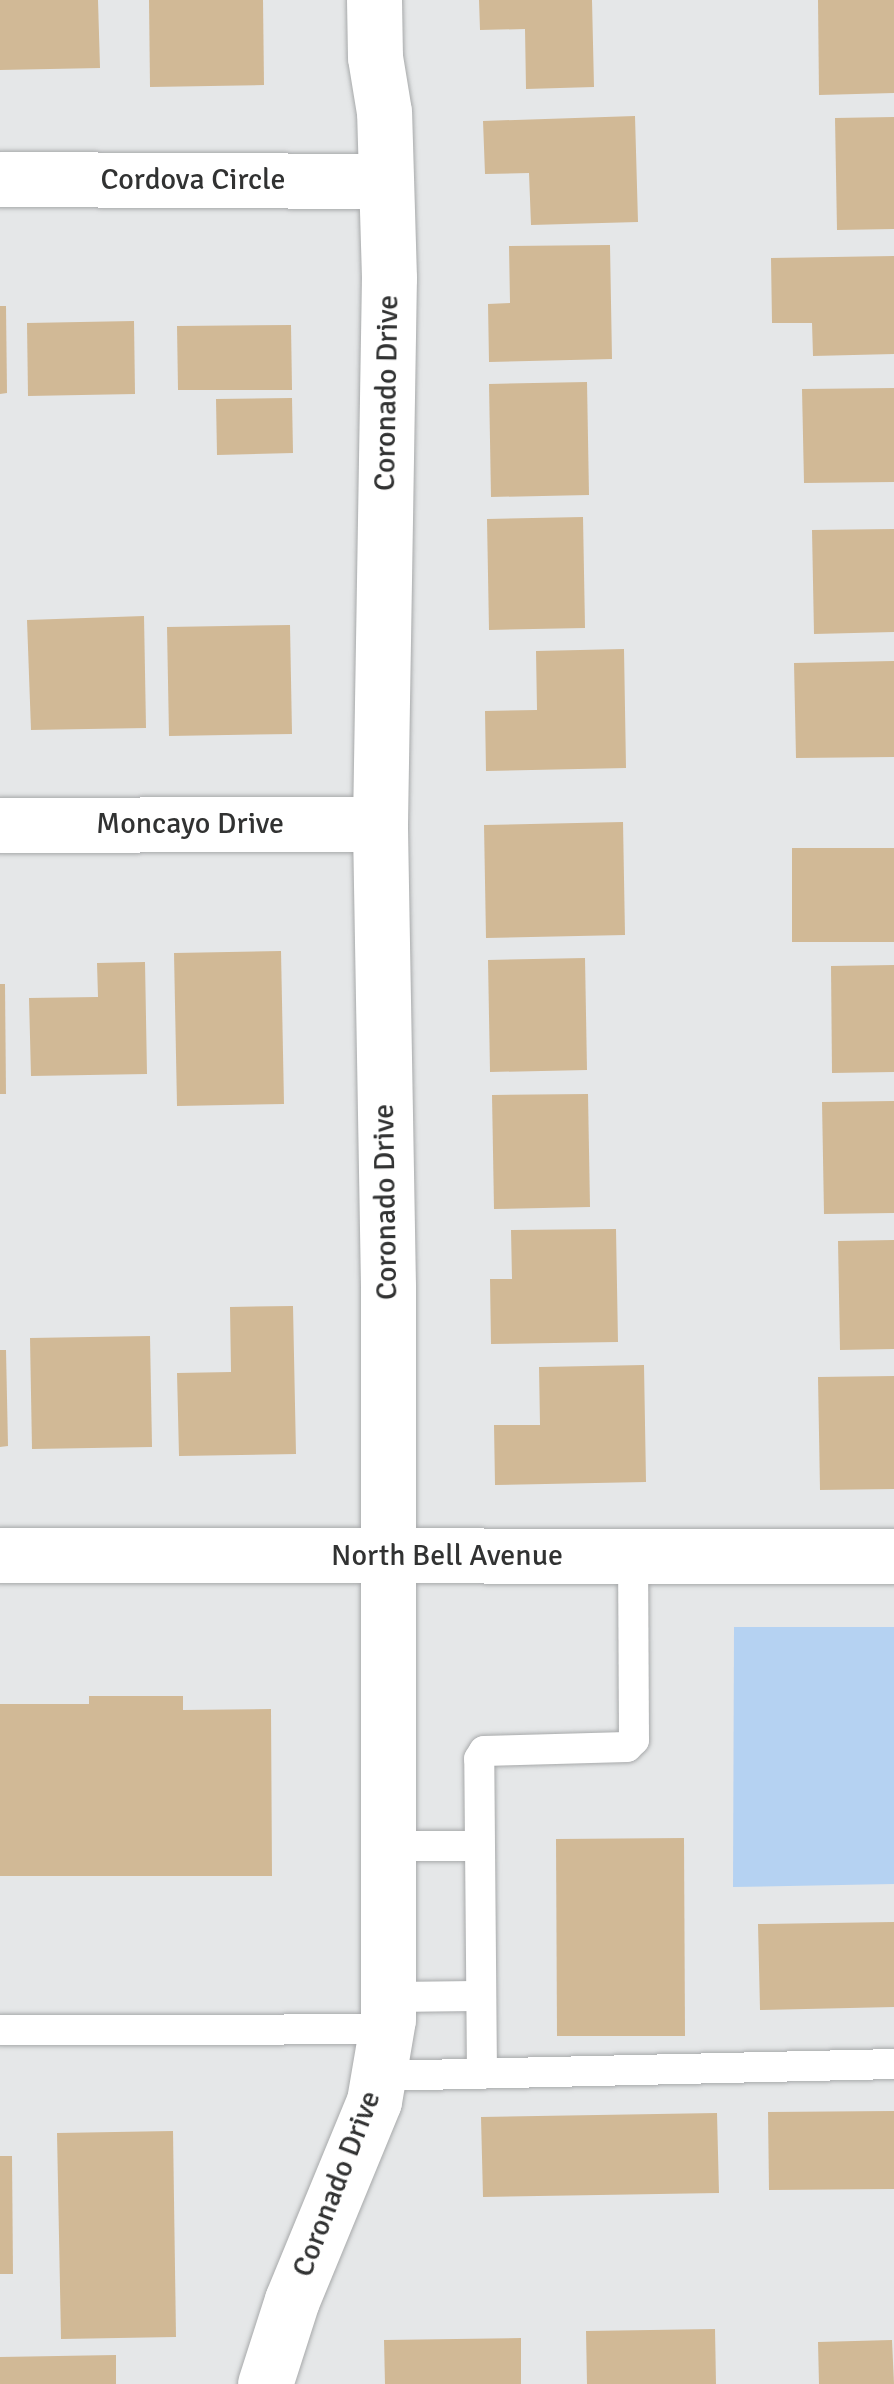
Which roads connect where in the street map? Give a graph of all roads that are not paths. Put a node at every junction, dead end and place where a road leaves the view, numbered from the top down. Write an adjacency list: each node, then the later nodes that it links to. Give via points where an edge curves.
1 (374, 0): 3 (street, Coronado Drive)
2 (0, 179): 3 (street, Cordova Circle)
3 (385, 181): 4 (street, Coronado Drive)
4 (380, 824): 5 (street, Moncayo Drive); 7 (street, Coronado Drive, via 388,1286)
5 (0, 825)
6 (0, 1555): 7 (street, North Bell Avenue)
7 (384, 1556): 8 (street, North Bell Avenue); 10 (street, Coronado Drive)
8 (633, 1556): 9 (street, North Bell Avenue); 11 (lane, via 634,1740 627,1747 484,1751 478,1760)
9 (894, 1556)
10 (390, 1846): 11 (lane); 14 (street, Coronado Drive)
11 (479, 1846): 12 (lane)
12 (481, 1996): 14 (lane); 16 (lane)
13 (0, 2030): 14 (lane)
14 (384, 2034): 16 (lane); 17 (street, Coronado Drive, via 357,2150 292,2300)
15 (894, 2064): 16 (lane)
16 (482, 2074)
17 (265, 2384)

